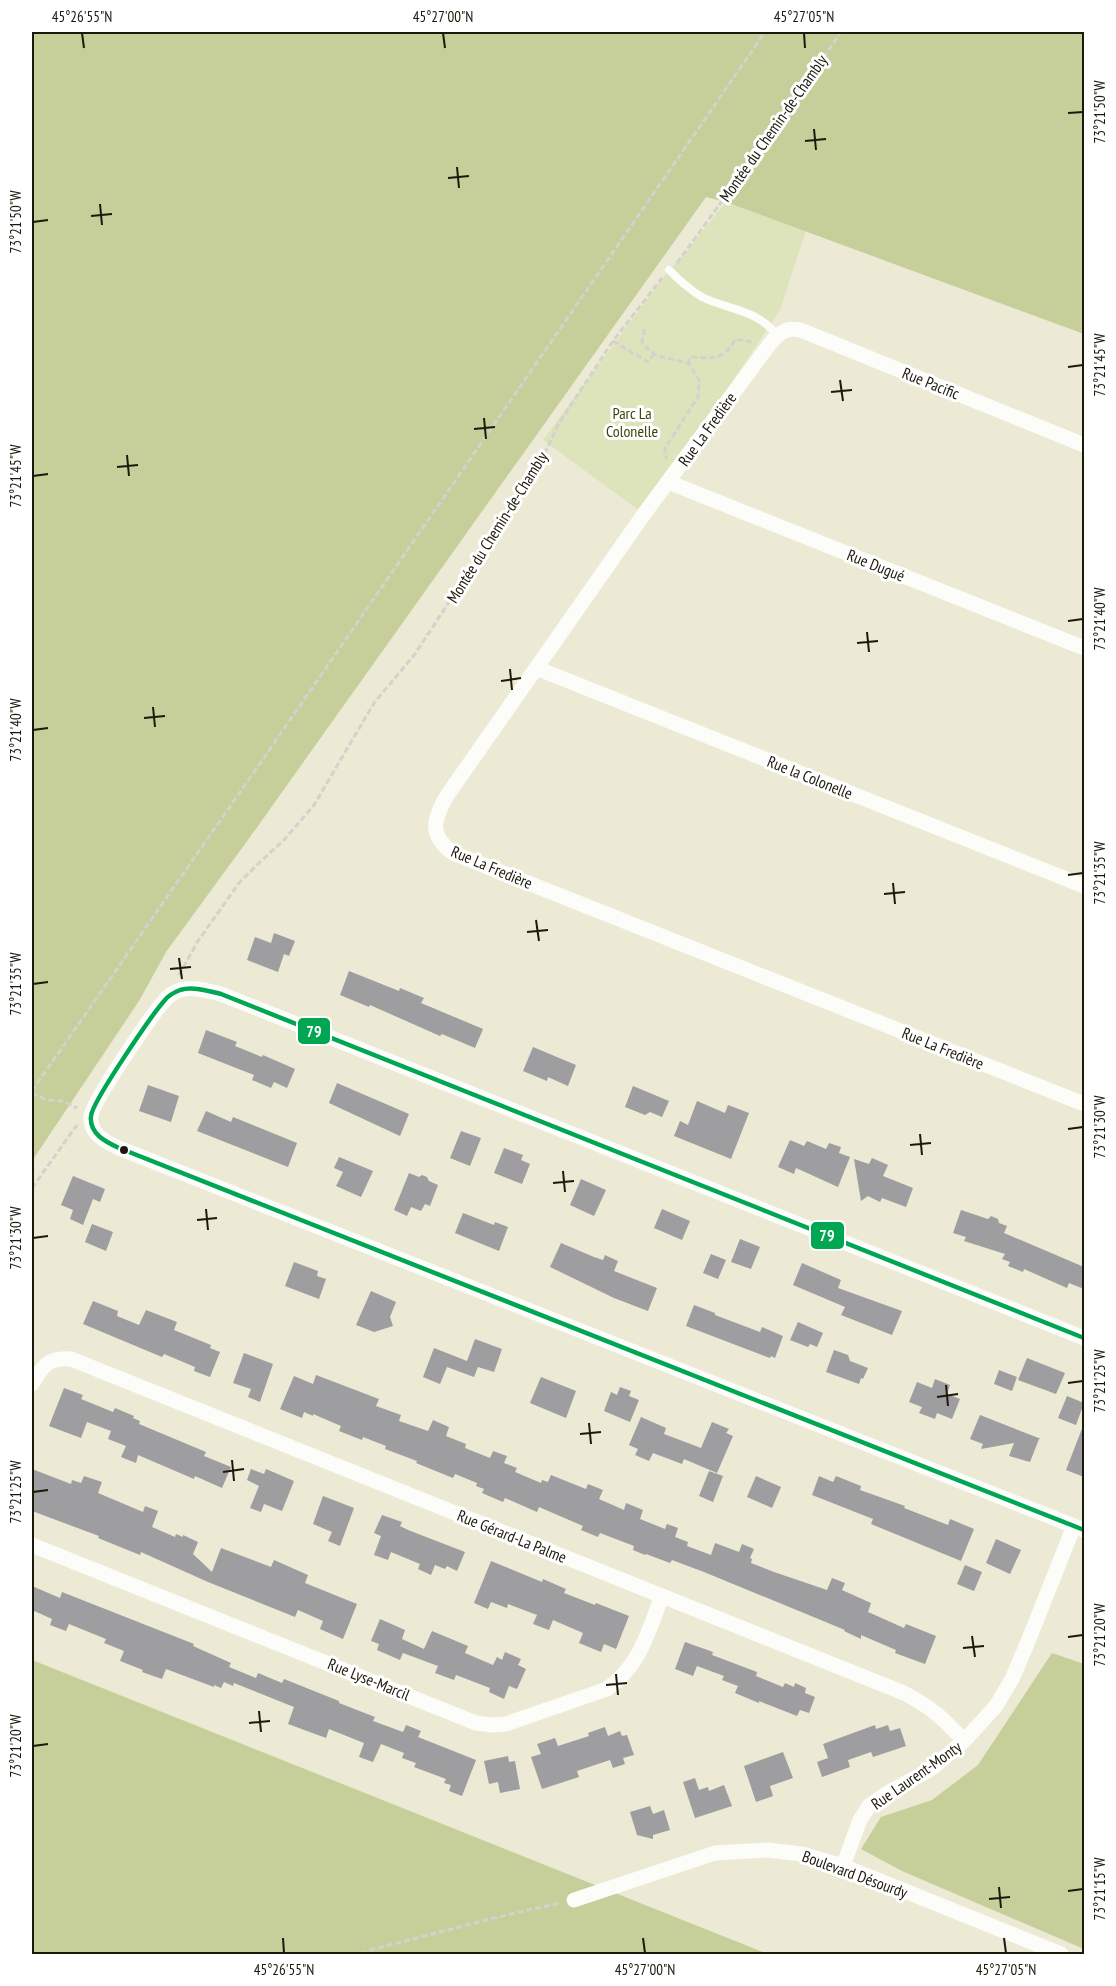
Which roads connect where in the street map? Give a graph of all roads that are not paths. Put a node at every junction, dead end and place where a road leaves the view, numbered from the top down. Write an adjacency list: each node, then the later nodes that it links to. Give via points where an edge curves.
1 (669, 270): 2 (lane, via 702,297 752,315 769,325)
2 (777, 336): 3 (street, Rue Pacific, via 790,329 803,331); 4 (street, Rue La Fredière)
3 (1084, 445)
4 (668, 482): 5 (street, Rue Dugué); 6 (street, Rue La Fredière)
5 (1084, 648)
6 (536, 668): 7 (street, Rue la Colonelle); 8 (street, Rue La Fredière, via 437,813 435,829 441,844 453,853)
7 (1084, 886)
8 (1084, 1104)
9 (1084, 1338): 11 (street, via 221,994 200,989 180,990 166,998 102,1092 91,1116 98,1135 119,1148)
10 (32, 1384): 13 (street, Rue Gérard-La Palme, via 47,1363 59,1358 72,1359)
11 (1079, 1528): 14 (street, Rue Laurent-Monty, via 1012,1679 996,1706)
12 (32, 1545): 13 (street, Rue Lyse-Marcil, via 476,1722 492,1725 506,1724 607,1689 622,1679 642,1646)
13 (662, 1596): 14 (street, Rue Gérard-La Palme, via 904,1693 929,1706)
14 (964, 1742): 15 (street, Rue Laurent-Monty, via 931,1769 870,1806 860,1820)
15 (843, 1866): 16 (street, Boulevard Désourdy, via 802,1854 768,1850 715,1853); 17 (street, Boulevard Désourdy)
16 (574, 1900)
17 (1061, 1954)

